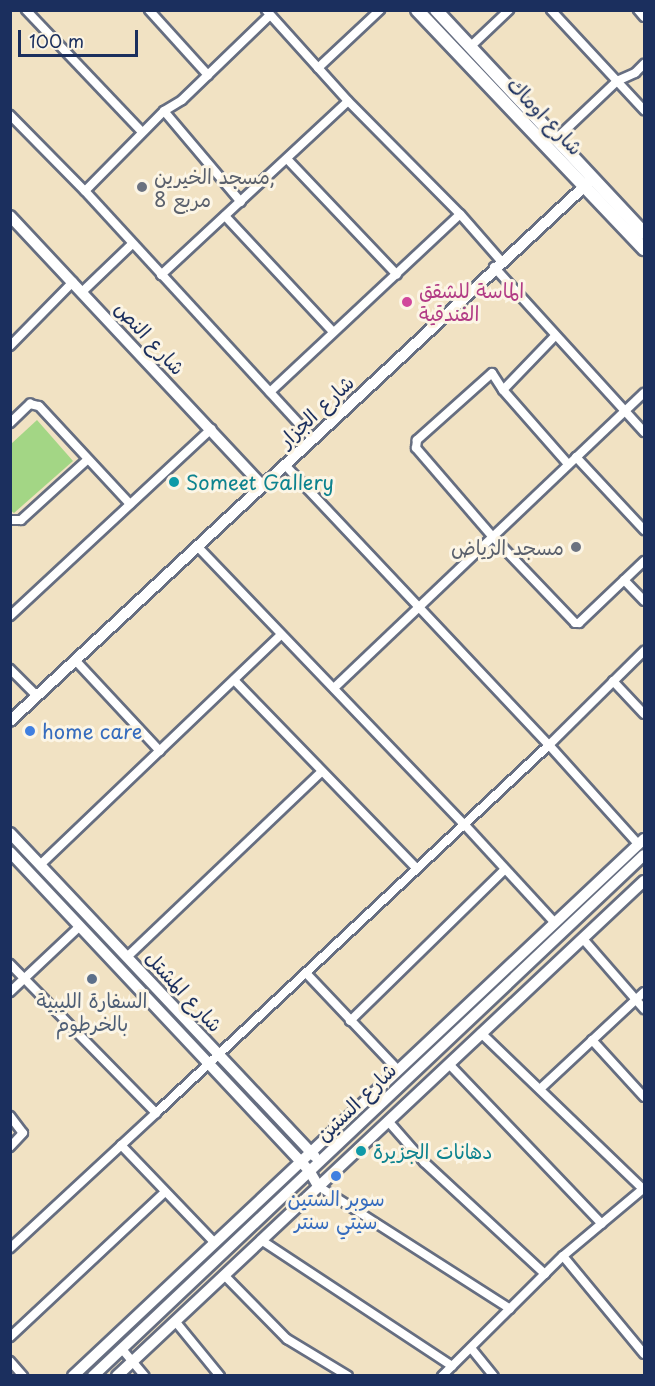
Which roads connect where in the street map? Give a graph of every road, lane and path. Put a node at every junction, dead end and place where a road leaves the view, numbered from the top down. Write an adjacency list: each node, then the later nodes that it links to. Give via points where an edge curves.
1 (26, 10): 20 (street)
2 (149, 10): 14 (street)
3 (380, 10): 13 (street)
4 (417, 10): 23 (main road, شارع اوماك)
5 (435, 10): 11 (main road, شارع اوماك)
6 (509, 10): 11 (street)
7 (551, 10): 15 (street)
8 (638, 10): 10 (street)
9 (268, 13): 13 (street); 14 (street)
10 (645, 17)
11 (470, 47): 21 (main road, شارع اوماك)
12 (645, 64): 15 (street)
13 (318, 68): 16 (street)
14 (208, 75): 18 (street)
15 (617, 81): 17 (street); 21 (street)
16 (348, 101): 22 (street); 26 (street)
17 (645, 110)
18 (164, 111): 20 (street); 25 (street)
19 (10, 115): 24 (street)
20 (142, 132): 24 (street)
21 (557, 138): 23 (main road, شارع اوماك)
22 (288, 160): 25 (street); 34 (street)
23 (589, 182): 29 (main road, شارع اوماك); 31 (main road, شارع اوماك); 32 (main road, شارع الجزار)
24 (86, 191): 30 (street)
25 (241, 202): 28 (street)
26 (460, 214): 32 (street); 34 (street)
27 (10, 216): 35 (main road, شارع النص)
28 (225, 216): 33 (street); 37 (street)
29 (645, 233)
30 (132, 244): 33 (street); 36 (street)
31 (645, 249)
32 (498, 264): 38 (street); 47 (main road, شارع الجزار)
33 (161, 275): 41 (street)
34 (397, 275): 37 (street)
35 (73, 282): 36 (main road, شارع النص); 39 (street)
36 (82, 292): 45 (main road, شارع النص)
37 (333, 332): 41 (street)
38 (555, 336): 40 (street); 43 (street)
39 (10, 346)
40 (503, 390): 50 (street); 56 (street, via 492,373 415,444)
41 (270, 392): 47 (street)
42 (645, 393): 43 (street)
43 (625, 411): 46 (street); 48 (street)
44 (10, 423): 49 (street, via 35,403)
45 (211, 429): 52 (main road, شارع النص); 53 (street)
46 (645, 432)
47 (313, 439): 51 (main road, شارع الجزار)
48 (576, 457): 50 (street); 55 (street)
49 (87, 460): 53 (street); 54 (street, via 21,520)
50 (568, 464): 56 (street)
51 (285, 465): 52 (main road, شارع الجزار); 61 (street)
52 (263, 486): 57 (main road, شارع الجزار)
53 (130, 504): 62 (street)
54 (10, 520)
55 (645, 530)
56 (492, 536): 59 (street, via 575,623); 61 (street)
57 (198, 547): 63 (street); 65 (main road, شارع الجزار)
58 (645, 561): 59 (street)
59 (624, 580): 60 (street)
60 (645, 601)
61 (419, 606): 69 (street); 73 (street)
62 (10, 616)
63 (281, 635): 67 (street); 69 (street)
64 (645, 651): 68 (street)
65 (76, 661): 70 (main road, شارع الجزار); 74 (street)
66 (10, 669): 70 (street)
67 (234, 680): 74 (street); 75 (street)
68 (614, 681): 71 (street); 73 (street)
69 (334, 688): 76 (street)
70 (37, 696): 72 (main road, شارع الجزار)
71 (645, 714)
72 (10, 721)
73 (549, 745): 76 (street); 78 (street)
74 (160, 751): 81 (street)
75 (321, 772): 82 (street); 89 (street)
76 (463, 823): 82 (street); 83 (street)
77 (10, 833): 81 (main road, شارع المشتل)
78 (641, 842): 86 (main road)
79 (10, 852): 87 (main road, شارع المشتل)
80 (643, 859): 84 (main road, شارع الستين)
81 (40, 865): 89 (main road, شارع المشتل)
82 (416, 868): 91 (street)
83 (504, 870): 86 (street); 99 (street)
84 (625, 873): 85 (main road); 98 (main road, شارع الستين)
85 (641, 884): 88 (main road, شارع الستين)
86 (555, 923): 96 (main road)
87 (80, 926): 92 (street); 103 (main road, شارع المشتل)
88 (583, 939): 95 (street); 100 (main road, شارع الستين)
89 (127, 957): 102 (main road, شارع المشتل)
90 (10, 964): 92 (street)
91 (306, 973): 99 (street); 102 (street)
92 (24, 980): 93 (street); 108 (street)
93 (10, 992)
94 (645, 992): 95 (street)
95 (636, 1000): 97 (street); 101 (street)
96 (462, 1009): 98 (main road); 105 (main road)
97 (645, 1009)
98 (471, 1018): 115 (main road, شارع الستين)
99 (350, 1021): 105 (street)
100 (481, 1033): 104 (main road, شارع الستين); 106 (street)
101 (592, 1040): 106 (street); 107 (street)
102 (218, 1053): 103 (street); 113 (main road, شارع المشتل)
103 (208, 1063): 108 (street); 114 (main road, شارع المشتل)
104 (449, 1064): 110 (main road, شارع الستين); 121 (street)
105 (397, 1069): 113 (main road)
106 (540, 1089): 119 (street)
107 (645, 1097)
108 (156, 1113): 111 (street)
109 (10, 1116): 112 (street, via 23,1133)
110 (388, 1121): 117 (main road, شارع الستين); 126 (street, via 424,1162)
111 (121, 1145): 120 (street); 124 (street)
112 (10, 1147)
113 (311, 1152): 114 (main road); 115 (main road, شارع المشتل)
114 (301, 1162): 116 (main road, شارع المشتل); 123 (main road)
115 (320, 1162): 116 (main road, شارع الستين); 117 (main road, شارع المشتل)
116 (310, 1172): 118 (main road, شارع المشتل); 130 (main road, شارع الستين)
117 (331, 1174): 118 (main road, شارع الستين)
118 (318, 1186): 122 (main road, شارع الستين); 128 (street)
119 (644, 1188): 121 (street)
120 (165, 1192): 123 (street); 131 (street)
121 (602, 1224): 125 (street)
122 (261, 1240): 127 (main road, شارع الستين); 138 (street)
123 (215, 1243): 141 (main road)
124 (10, 1248)
125 (563, 1256): 126 (street); 135 (street)
126 (545, 1274): 128 (street)
127 (224, 1275): 129 (main road, شارع الستين); 139 (street, via 287,1339)
128 (510, 1309): 133 (street)
129 (175, 1321): 132 (main road, شارع الستين); 145 (street)
130 (141, 1330): 132 (main road); 134 (main road, شارع الستين)
131 (10, 1337)
132 (152, 1342): 137 (main road, شارع الستين)
133 (471, 1348): 138 (street); 147 (street)
134 (122, 1349): 137 (street); 142 (main road, شارع الستين)
135 (645, 1354)
136 (10, 1361): 140 (street)
137 (132, 1361): 143 (main road, شارع الستين); 144 (street)
138 (452, 1366): 146 (street)
139 (345, 1375)
140 (23, 1376)
141 (73, 1376)
142 (93, 1376)
143 (117, 1376)
144 (145, 1376)
145 (220, 1376)
146 (442, 1376)
147 (494, 1376)

